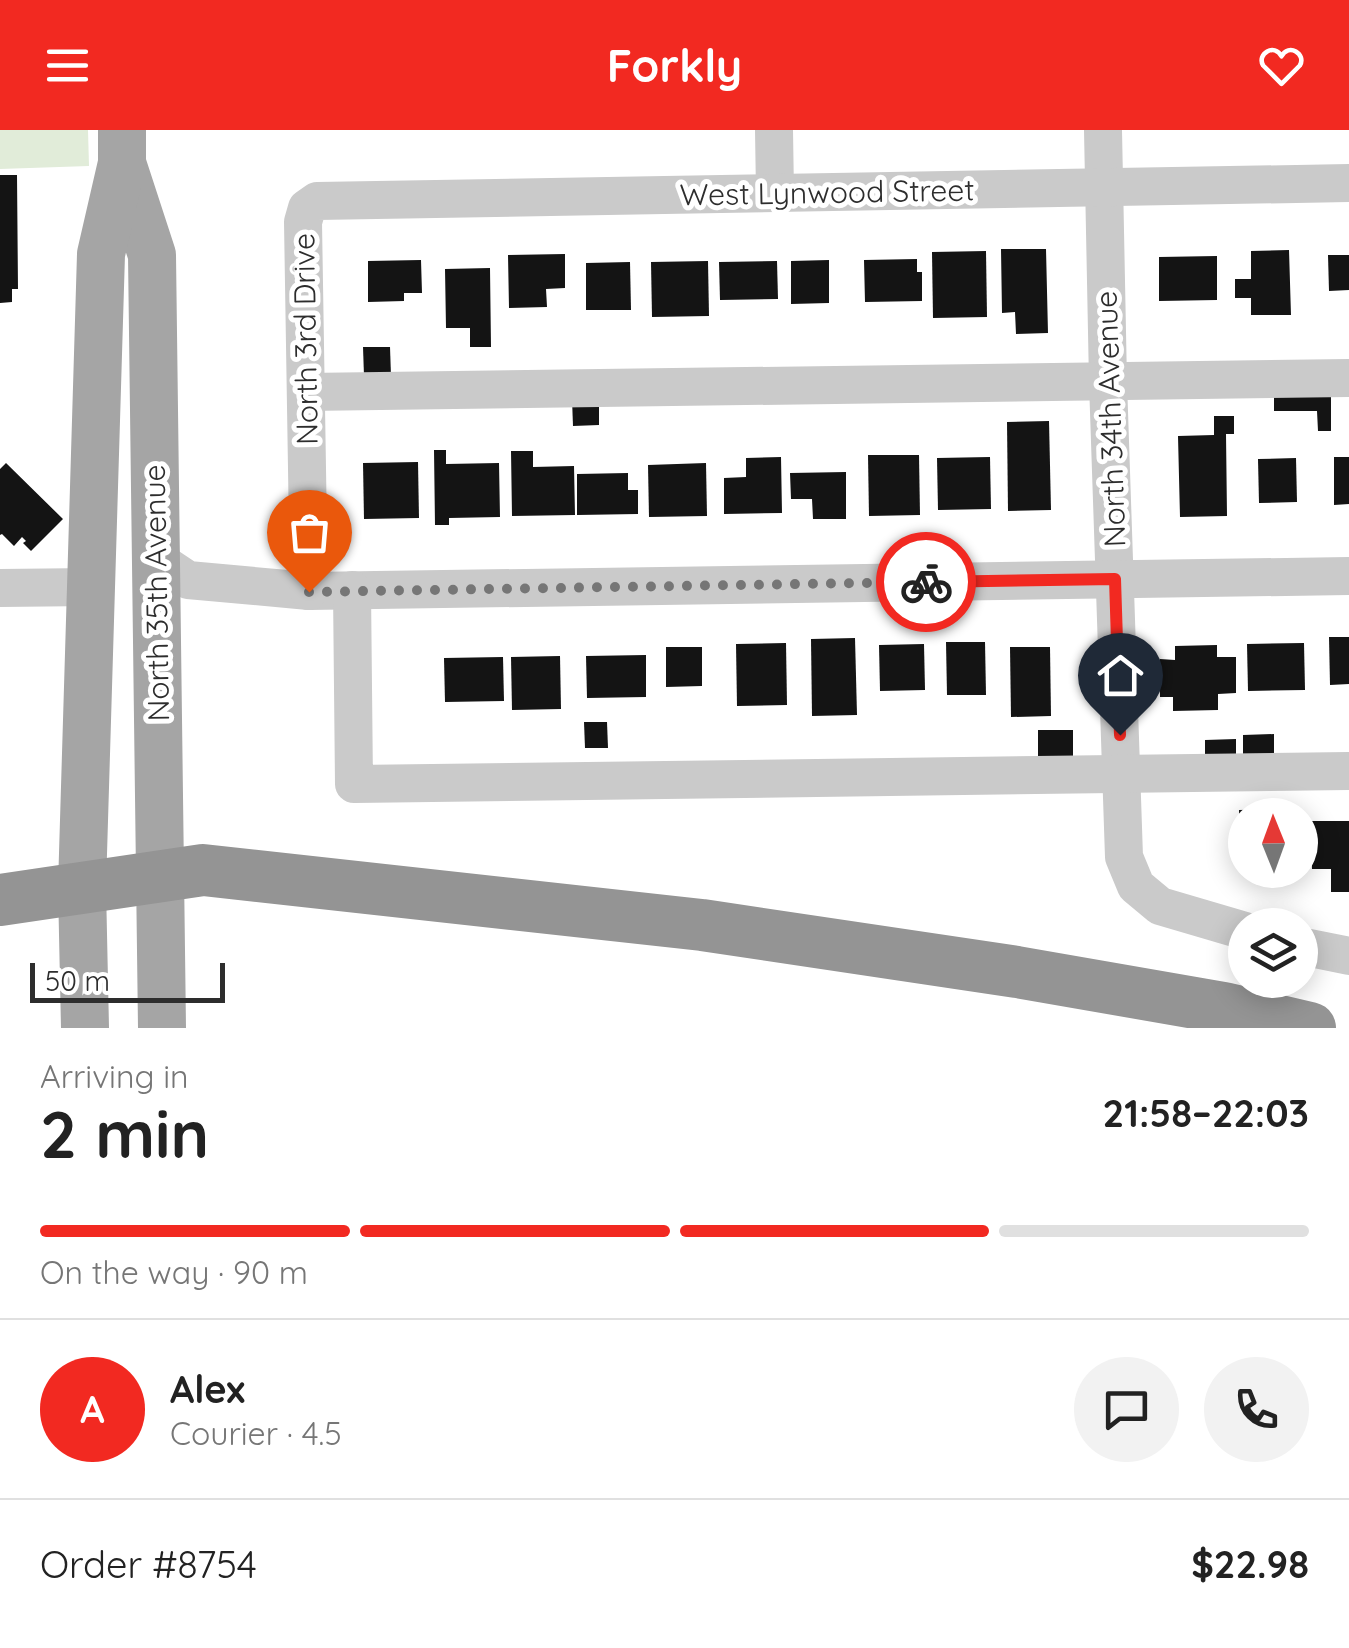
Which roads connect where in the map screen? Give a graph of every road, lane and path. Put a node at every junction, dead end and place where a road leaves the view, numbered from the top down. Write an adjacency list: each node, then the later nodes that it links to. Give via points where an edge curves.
1 (774, 130): 6 (street)
2 (1103, 130): 5 (street, North 34th Avenue)
3 (122, 146): 11 (main road, North 35th Avenue, via 152,255); 14 (main road, North 35th Avenue, via 100,254)
4 (1349, 184): 5 (street, West Lynwood Street)
5 (1104, 187): 6 (street, West Lynwood Street); 9 (street, North 34th Avenue)
6 (776, 192): 7 (street, West Lynwood Street, via 317,200)
7 (307, 208): 10 (street, North 3rd Drive)
8 (1349, 378): 9 (street)
9 (1108, 382): 10 (street); 13 (street, North 34th Avenue)
10 (306, 392): 17 (street, North 3rd Drive)
11 (155, 558): 17 (street, via 188,580); 21 (main road, North 35th Avenue)
12 (1349, 576): 13 (street)
13 (1115, 579): 16 (street); 19 (street, North 34th Avenue)
14 (92, 587): 15 (street); 22 (main road, North 35th Avenue)
15 (0, 588)
16 (352, 590): 17 (street); 19 (street, via 354,784)
17 (309, 592)
18 (1349, 771): 19 (street)
19 (1120, 774): 23 (street, North 34th Avenue, via 1124,857 1136,886 1160,906)
20 (0, 900): 22 (highway)
21 (160, 901): 22 (highway); 27 (main road, North 35th Avenue); 28 (highway, via 203,870 702,925 1017,972)
22 (82, 906): 26 (main road, North 35th Avenue)
23 (1228, 926)
24 (1318, 950): 25 (street)
25 (1349, 956)
26 (84, 1028)
27 (162, 1028)
28 (1310, 1028)

